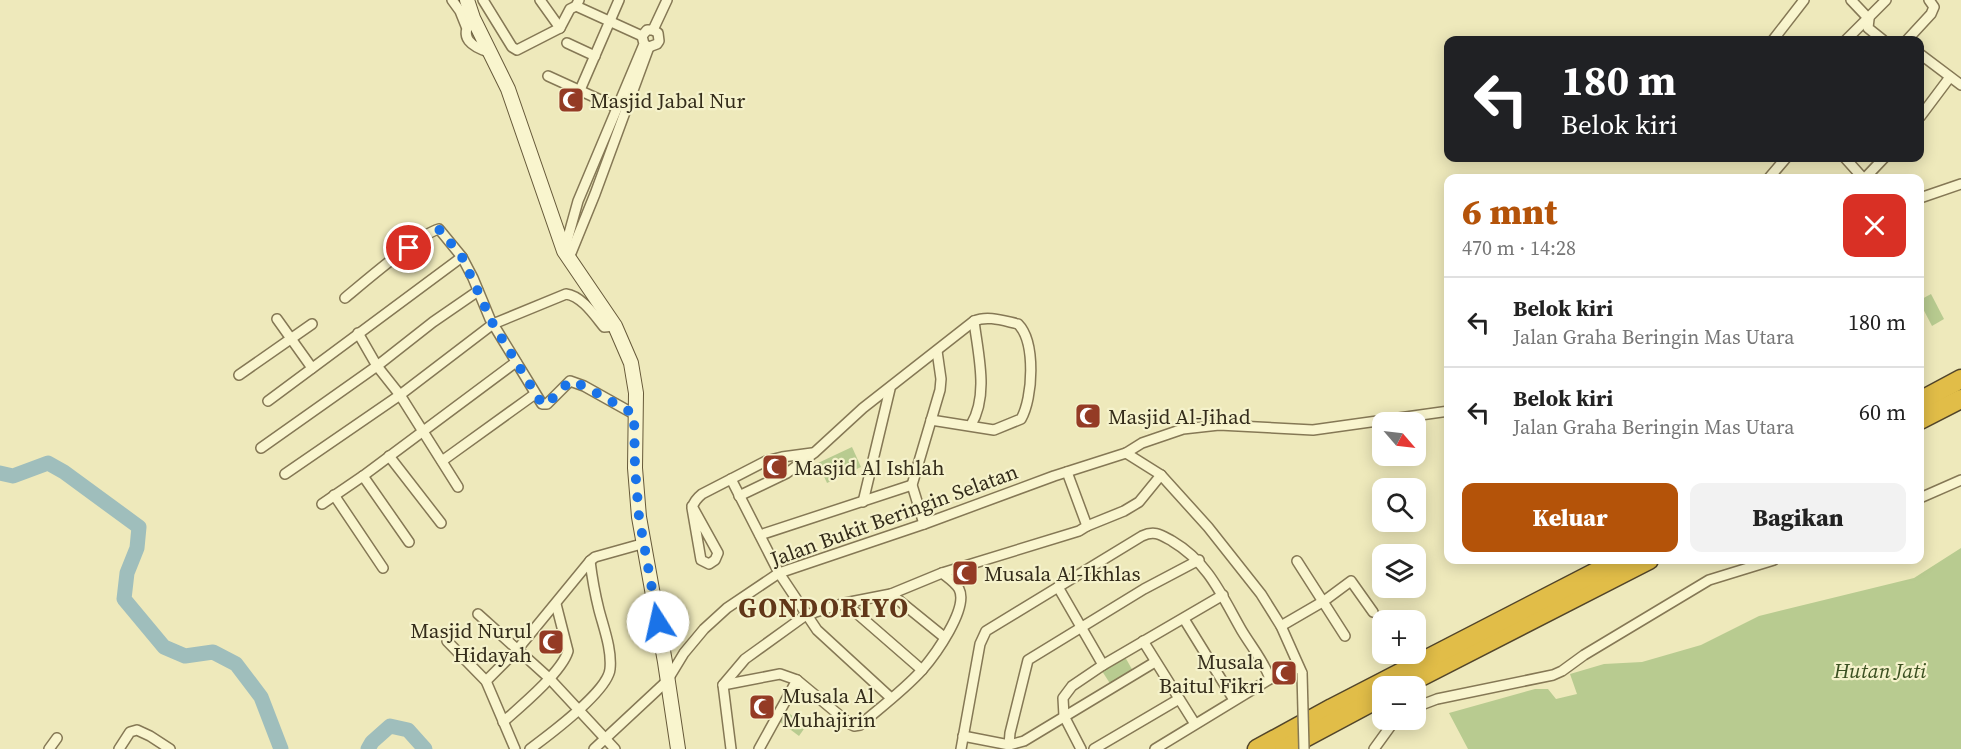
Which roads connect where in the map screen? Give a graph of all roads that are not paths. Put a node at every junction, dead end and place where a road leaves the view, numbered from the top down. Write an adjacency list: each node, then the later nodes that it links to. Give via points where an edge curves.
1 (452, 0): 14 (street)
2 (467, 0): 14 (street)
3 (483, 0): 15 (street, via 514,49)
4 (540, 0): 15 (street)
5 (619, 0): 13 (street)
6 (667, 0): 16 (street)
7 (1804, 0): 17 (street)
8 (1851, 0): 12 (street)
9 (1886, 0): 12 (street)
10 (1929, 0): 20 (street, via 1934,7 1931,14)
11 (578, 3): 13 (street); 15 (street)
12 (1869, 19): 18 (street); 19 (street, via 1868,28)
13 (610, 21): 21 (street); 23 (street)
14 (470, 22): 39 (street, via 498,66)
15 (560, 28)
16 (653, 30): 21 (street, via 647,30); 21 (street, via 659,40 654,46)
17 (1776, 36)
18 (1850, 36)
19 (1878, 36)
20 (1911, 36)
21 (645, 42): 29 (street); 39 (street, via 595,194)
22 (567, 43): 23 (street)
23 (595, 56): 28 (street)
24 (1924, 57): 26 (street)
25 (548, 76): 28 (street)
26 (1950, 77): 27 (street); 30 (street)
27 (1961, 85)
28 (580, 90): 29 (street)
29 (616, 107): 39 (street, via 578,201)
30 (1924, 110)
31 (1783, 162): 34 (street)
32 (1849, 162): 35 (street)
33 (1880, 162): 36 (street)
34 (1773, 174)
35 (1860, 174)
36 (1868, 174)
37 (1961, 183): 38 (street)
38 (1924, 197)
39 (567, 254): 47 (street)
40 (462, 257): 41 (street); 42 (street, via 440,230 433,231); 48 (street)
41 (477, 291): 46 (street); 52 (street)
42 (345, 298)
43 (277, 319): 49 (street)
44 (974, 321): 50 (street); 66 (street, via 980,396); 66 (street, via 991,318 1018,324 1026,336 1030,393 1022,419 994,430)
45 (312, 324): 49 (street)
46 (493, 324): 47 (street, via 566,294 581,301 604,327); 51 (street); 58 (street)
47 (615, 326): 63 (street, via 631,363 636,393)
48 (358, 333): 52 (street); 53 (street)
49 (290, 339): 53 (street); 54 (street)
50 (938, 351): 56 (street); 65 (street, via 940,390)
51 (516, 362): 57 (street); 67 (street)
52 (377, 366): 58 (street); 68 (street)
53 (312, 368): 61 (street)
54 (239, 375)
55 (1961, 379): 59 (highway)
56 (890, 389): 69 (street); 84 (street)
57 (535, 394): 63 (street, via 542,404 547,404 570,381); 72 (street)
58 (400, 395): 67 (street); 74 (street)
59 (1924, 399)
60 (1961, 399): 64 (highway)
61 (268, 401)
62 (1444, 412): 70 (street, Jalan Bukit Beringin Selatan, via 1313,429 1220,425 1183,429 1142,443)
63 (634, 414): 92 (street, via 639,517)
64 (1924, 418)
65 (931, 420): 66 (street); 79 (street)
66 (971, 425)
67 (422, 431): 71 (street); 72 (street)
68 (261, 448)
69 (814, 453): 77 (street, via 771,459); 82 (street, via 781,477)
70 (1126, 453): 73 (street, Jalan Bukit Beringin Selatan); 75 (street)
71 (389, 456): 76 (street); 87 (street)
72 (442, 461): 80 (street)
73 (1067, 472): 88 (street, Jalan Bukit Beringin Selatan); 89 (street)
74 (285, 474)
75 (1161, 475): 89 (street, via 1139,502); 112 (street, via 1208,527)
76 (363, 476): 81 (street); 91 (street)
77 (731, 479): 82 (street); 86 (street, via 702,494)
78 (1961, 480): 83 (street)
79 (912, 485): 84 (street); 88 (street)
80 (458, 487)
81 (334, 495): 85 (street); 99 (street)
82 (739, 496): 90 (street)
83 (1924, 496)
84 (862, 502): 90 (street)
85 (322, 504)
86 (692, 506): 86 (street, via 701,560 706,564 717,558 718,553)
87 (441, 523)
88 (924, 524): 100 (street, Jalan Bukit Beringin Selatan)
89 (1087, 526): 101 (street)
90 (760, 535): 100 (street)
91 (409, 542)
92 (645, 543): 94 (street); 126 (street)
93 (1198, 560): 102 (street, via 1181,546 1152,532); 104 (street); 113 (street)
94 (590, 561): 107 (street); 133 (street, via 610,669 606,680)
95 (1297, 561): 105 (street)
96 (1610, 564): 156 (highway)
97 (1641, 564): 122 (highway)
98 (1761, 564): 132 (street, via 1709,580 1562,671)
99 (383, 568)
100 (779, 573): 110 (street); 126 (street, Jalan Bukit Beringin Selatan, via 727,608 704,630)
101 (942, 573): 103 (street); 114 (street, via 959,587 962,600 959,613)
102 (1058, 587): 113 (street); 138 (street, via 983,635)
103 (891, 594): 106 (street); 114 (street)
104 (1222, 595): 111 (street); 130 (street, via 1269,676 1268,681)
105 (1324, 601): 108 (street, via 1352,581); 112 (street); 115 (street)
106 (845, 603): 110 (street); 121 (street)
107 (556, 604): 118 (street); 123 (street, via 568,651)
108 (1372, 611)
109 (478, 614): 118 (street)
110 (806, 615): 127 (street, via 746,659); 128 (street, via 830,643)
111 (1184, 620): 117 (street); 130 (street)
112 (1281, 626): 158 (street, bridge, via 1302,673)
113 (1080, 628): 120 (street); 141 (street, via 1029,660)
114 (944, 636): 121 (street)
115 (1345, 636)
116 (447, 640): 125 (street)
117 (1143, 641): 119 (street); 120 (street)
118 (517, 650): 123 (street); 125 (street)
119 (1155, 662): 129 (street); 134 (street)
120 (1103, 665): 134 (street, via 1067,692)
121 (922, 670): 128 (street)
122 (1422, 676)
123 (549, 678): 133 (street); 135 (street)
124 (797, 680): 127 (street, via 780,674); 128 (street, via 850,724 860,725); 151 (street)
125 (486, 681): 135 (street)
126 (667, 681): 140 (street, Jalan Bukit Beringin Selatan); 149 (street)
127 (723, 685): 150 (street)
128 (891, 698)
129 (1179, 699): 136 (street); 154 (street)
130 (1234, 700): 136 (street)
131 (1372, 702): 157 (highway)
132 (1426, 703)
133 (579, 710): 140 (street); 146 (street)
134 (1064, 716): 141 (street, via 1024,741); 153 (street)
135 (503, 722): 145 (street)
136 (1196, 724): 155 (street)
137 (1388, 730): 159 (street)
138 (963, 736): 141 (street); 152 (street)
139 (57, 738): 142 (street)
140 (606, 738): 147 (street, Jalan Bukit Beringin Selatan); 148 (street)
141 (1009, 745)
142 (49, 749)
143 (118, 749): 144 (street, via 133,730)
144 (170, 749)
145 (515, 749)
146 (530, 749)
147 (594, 749)
148 (615, 749)
149 (678, 749)
150 (731, 749)
151 (759, 749)
152 (961, 749)
153 (1081, 749)
154 (1094, 749)
155 (1155, 749)
156 (1257, 749)
157 (1284, 749)
158 (1304, 749)
159 (1374, 749)

